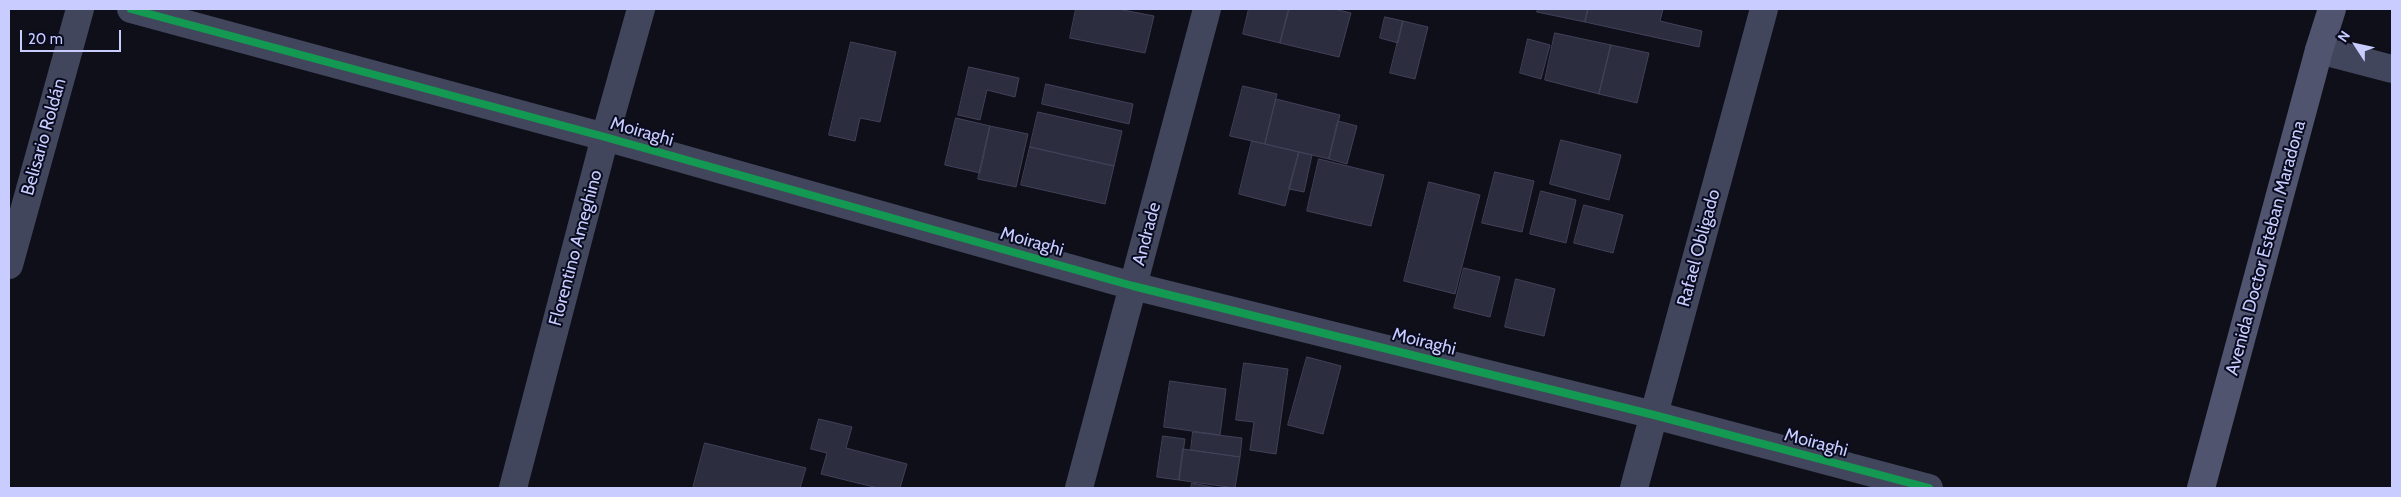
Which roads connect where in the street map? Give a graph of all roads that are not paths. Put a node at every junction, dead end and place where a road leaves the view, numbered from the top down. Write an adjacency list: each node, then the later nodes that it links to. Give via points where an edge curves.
1 (80, 9): 10 (street, Belisario Roldán)
2 (131, 9): 9 (street, Moiraghi)
3 (641, 9): 9 (street, Florentino Ameghino)
4 (1207, 9): 11 (street, Andrade)
5 (1764, 9): 12 (street, Rafael Obligado)
6 (2332, 9): 7 (main road, Avenida Doctor Esteban Maradona)
7 (2319, 50): 8 (street); 17 (main road, Avenida Doctor Esteban Maradona)
8 (2392, 69)
9 (605, 137): 11 (street, Moiraghi); 13 (street, Florentino Ameghino)
10 (9, 265)
11 (1133, 286): 12 (street, Moiraghi); 14 (street, Andrade)
12 (1654, 415): 15 (street, Rafael Obligado); 16 (street, Moiraghi)
13 (513, 488)
14 (1079, 488)
15 (1634, 488)
16 (1929, 488)
17 (2202, 488)

